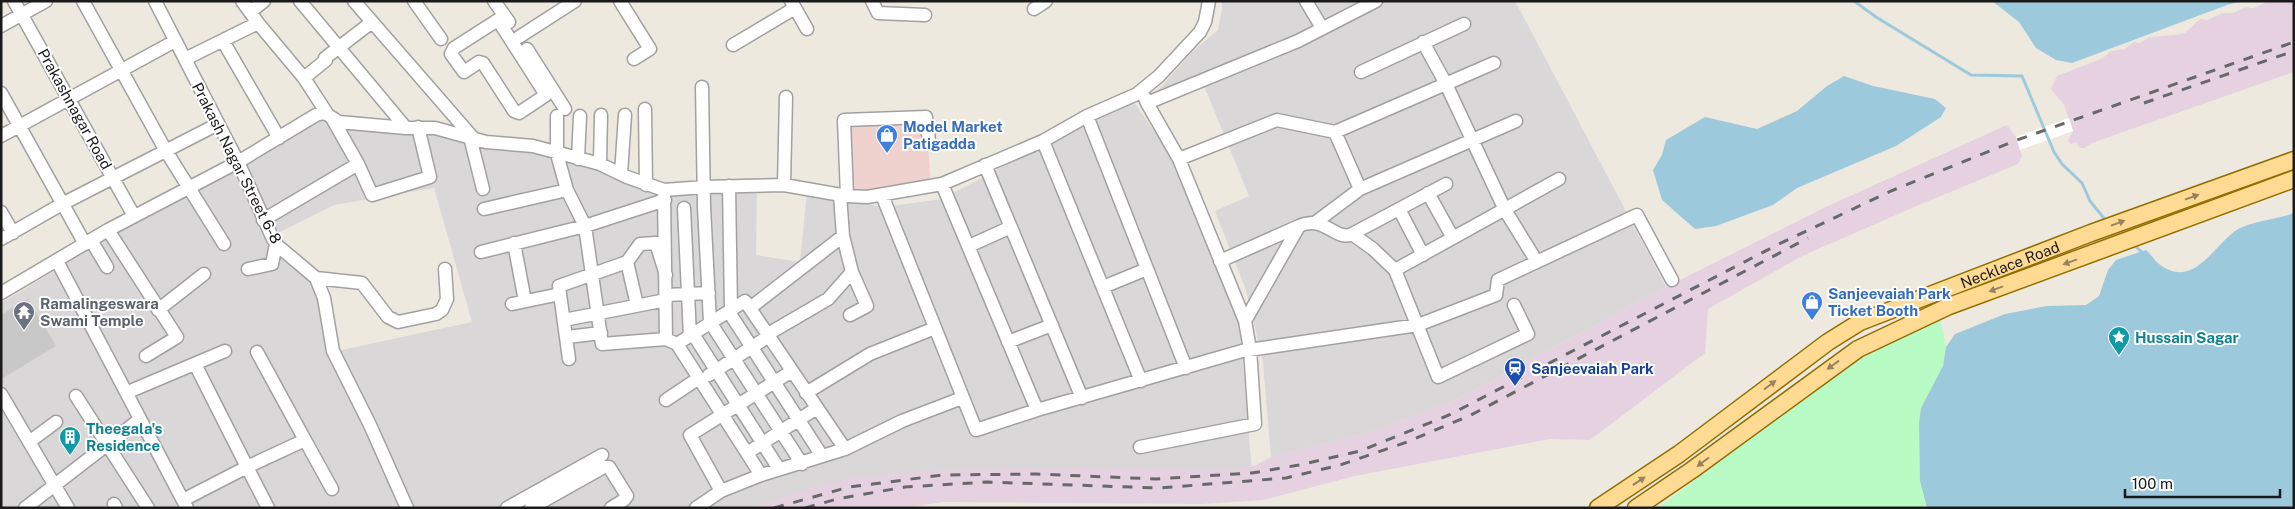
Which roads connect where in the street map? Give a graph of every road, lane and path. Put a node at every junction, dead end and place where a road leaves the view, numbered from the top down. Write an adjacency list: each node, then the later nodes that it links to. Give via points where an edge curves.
1 (14, 1): 22 (street, Prakashnagar Road)
2 (46, 1): 22 (street)
3 (83, 1): 41 (street)
4 (155, 1): 33 (street, Prakash Nagar Street 6-8)
5 (242, 1): 21 (street)
6 (264, 1): 21 (street)
7 (300, 1): 37 (street)
8 (354, 1): 25 (street)
9 (414, 1): 32 (street)
10 (494, 1): 24 (street)
11 (575, 1): 31 (street)
12 (620, 1): 39 (street, via 650,49)
13 (872, 1): 23 (street, via 878,13)
14 (1046, 1): 20 (street)
15 (1209, 1): 49 (street, via 1200,32)
16 (1306, 1): 29 (street)
17 (1376, 1): 19 (street)
18 (793, 5): 30 (street); 36 (street)
19 (1355, 6): 29 (street)
20 (1034, 9)
21 (250, 12): 26 (street)
22 (22, 15): 28 (street); 50 (street, Prakashnagar Road)
23 (925, 15)
24 (501, 18): 31 (street); 47 (street); 47 (street, via 454,48 451,54 464,72 479,62 483,63 517,113)
25 (372, 22): 37 (street); 64 (street)
26 (258, 23): 34 (street); 43 (street)
27 (1464, 24): 35 (street)
28 (1, 26)
29 (1322, 28): 49 (street, via 1298,41)
30 (807, 29)
31 (519, 37): 47 (street)
32 (441, 39)
33 (175, 41): 38 (street, Prakash Nagar Street 6-8); 41 (street)
34 (223, 41): 38 (street); 63 (street)
35 (1423, 42): 42 (street); 44 (street)
36 (732, 45)
37 (339, 47): 43 (street); 60 (street)
38 (185, 59): 58 (street, Prakash Nagar Street 6-8)
39 (634, 59)
40 (1494, 64): 44 (street)
41 (121, 69): 50 (street); 68 (street)
42 (1361, 72)
43 (304, 78): 56 (street)
44 (1446, 84): 61 (street); 67 (street)
45 (702, 87): 87 (street)
46 (1, 93): 59 (street)
47 (550, 93): 69 (street, via 561,113)
48 (786, 97): 84 (street)
49 (1144, 97): 55 (street); 71 (street)
50 (70, 98): 59 (street); 78 (street, Prakashnagar Road)
51 (644, 109): 83 (street)
52 (601, 115): 75 (street)
53 (624, 115): 77 (street)
54 (580, 116): 70 (street)
55 (1087, 116): 66 (street); 131 (street)
56 (330, 117): 60 (street, via 344,123); 63 (street, via 323,113 316,115); 74 (street)
57 (1516, 121): 67 (street)
58 (218, 124): 68 (street); 73 (street, Prakash Nagar Street 6-8)
59 (18, 125): 62 (street); 95 (street)
60 (412, 127): 64 (street, via 435,128); 74 (street, via 430,177 372,195)
61 (1335, 132): 71 (street, via 1278,120); 88 (street)
62 (1, 136)
63 (279, 138): 73 (street)
64 (472, 138): 69 (street, via 533,146); 89 (street)
65 (929, 141): 92 (street, via 926,117 844,120)
66 (1042, 141): 76 (street); 139 (street)
67 (1472, 141): 88 (street); 100 (street)
68 (166, 150): 78 (street); 86 (street)
69 (558, 154): 70 (street); 90 (street)
70 (578, 159): 75 (street)
71 (1179, 159): 125 (street)
72 (2294, 160): 160 (main road, Necklace Road, one-way to 72, via 2091,233)
73 (238, 162): 86 (street); 103 (street, Prakash Nagar Street 6-8)
74 (358, 164): 103 (street)
75 (600, 164): 77 (street)
76 (986, 165): 81 (street); 107 (street)
77 (621, 174): 83 (street)
78 (113, 177): 95 (street); 102 (street, Prakashnagar Road)
79 (1559, 178): 100 (street)
80 (2294, 179): 169 (main road, Necklace Road, one-way to 169, via 1949,306)
81 (942, 184): 93 (street); 118 (street)
82 (1446, 184): 91 (street)
83 (646, 185): 94 (street)
84 (784, 185): 85 (street); 92 (street)
85 (729, 186): 87 (street); 151 (street)
86 (188, 187): 102 (street); 116 (street)
87 (704, 187): 94 (street); 96 (street)
88 (1360, 189): 104 (street)
89 (483, 190)
90 (567, 190): 98 (street); 105 (street)
91 (1428, 194): 99 (street); 112 (street)
92 (844, 195): 93 (street); 111 (street)
93 (882, 196): 159 (street)
94 (664, 200): 97 (street); 105 (street); 122 (street)
95 (62, 204): 109 (street); 114 (street)
96 (704, 207): 97 (street); 120 (street)
97 (684, 208): 119 (street)
98 (484, 209)
99 (1400, 209): 110 (street); 123 (street)
100 (1505, 210): 112 (street); 127 (street)
101 (1, 212): 109 (street)
102 (134, 216): 108 (street)
103 (264, 220): 117 (street, Prakash Nagar Street 6-8)
104 (1316, 222): 106 (street); 110 (street, via 1343,236)
105 (585, 226): 115 (street); 135 (street)
106 (1300, 226): 125 (street); 155 (street)
107 (1011, 228): 118 (street); 157 (street)
108 (108, 230): 114 (street); 150 (street)
109 (13, 233): 113 (street)
110 (1352, 234): 132 (street)
111 (843, 236): 133 (street); 149 (street)
112 (1453, 238): 123 (street)
113 (1, 239)
114 (88, 242): 124 (street); 128 (street)
115 (514, 243): 121 (street); 145 (street)
116 (224, 244)
117 (276, 244): 129 (street, via 272,264); 137 (street, Prakash Nagar Street 6-8)
118 (969, 246): 166 (street)
119 (686, 251): 120 (street); 122 (street); 143 (street)
120 (706, 251): 141 (street)
121 (481, 252)
122 (665, 252): 136 (street)
123 (1423, 254): 132 (street)
124 (57, 261): 140 (street); 182 (street)
125 (1220, 261): 155 (street)
126 (627, 262): 135 (street); 136 (street, via 640,244 656,244); 147 (street)
127 (1537, 262): 138 (street, via 1637,215); 158 (street, via 1498,280 1496,295)
128 (107, 267)
129 (248, 269)
130 (445, 269): 137 (street, via 447,299 442,310 398,322 388,318 362,283)
131 (1147, 269): 139 (street); 176 (street)
132 (1395, 270): 158 (street)
133 (852, 272): 153 (street, via 867,306); 163 (street, via 828,299)
134 (204, 274): 150 (street)
135 (593, 274): 142 (street, via 559,286); 152 (street)
136 (666, 274): 144 (street)
137 (316, 278): 220 (street, Prakash Nagar Street 6-8, via 324,298 333,352)
138 (1672, 280)
139 (1102, 287): 180 (street)
140 (1, 293)
141 (708, 293): 143 (street); 156 (street)
142 (560, 294): 145 (street); 154 (street)
143 (689, 294): 144 (street); 162 (street)
144 (666, 298): 147 (street); 165 (street)
145 (525, 301): 146 (street)
146 (512, 304)
147 (637, 305): 152 (street)
148 (1514, 305): 158 (street, via 1528,334 1438,377)
149 (750, 308): 151 (street, via 746,301); 163 (street)
150 (158, 310): 172 (street, via 177,337)
151 (730, 311): 156 (street); 167 (street)
152 (598, 312): 154 (street); 161 (street)
153 (850, 315)
154 (564, 320): 164 (street)
155 (1245, 321): 168 (street)
156 (710, 322): 162 (street); 173 (street)
157 (1052, 325): 166 (street); 188 (street)
158 (1418, 325): 168 (street)
159 (935, 328): 184 (street, via 870,354); 187 (street)
160 (1848, 329): 169 (main road); 225 (main road, Necklace Road, one-way to 160, via 1679,454)
161 (601, 333): 164 (street); 165 (street, via 602,344)
162 (692, 335): 165 (street); 177 (street)
163 (769, 335): 167 (street); 178 (street)
164 (567, 337): 174 (street)
165 (672, 342): 179 (street)
166 (1008, 342): 192 (street)
167 (752, 347): 173 (street); 181 (street)
168 (1250, 349): 176 (street); 202 (street, via 1255,424)
169 (1858, 349): 226 (main road, Necklace Road, one-way to 226)
170 (225, 350): 175 (street)
171 (257, 352): 198 (street)
172 (146, 356)
173 (734, 358): 177 (street); 183 (street)
174 (569, 359)
175 (195, 364): 182 (street); 208 (street)
176 (1186, 368): 180 (street)
177 (716, 370): 179 (street); 190 (street)
178 (792, 371): 181 (street); 184 (street)
179 (700, 379): 189 (street); 193 (street)
180 (1141, 381): 188 (street)
181 (774, 382): 183 (street); 195 (street)
182 (128, 392): 194 (street)
183 (757, 392): 190 (street); 197 (street)
184 (806, 393): 191 (street)
185 (1, 394): 199 (street)
186 (76, 396): 201 (street)
187 (962, 398): 192 (street, via 976,430); 203 (street, via 902,421)
188 (1082, 398): 192 (street)
189 (666, 400)
190 (738, 404): 193 (street); 200 (street)
191 (817, 408): 195 (street); 203 (street)
192 (1037, 410)
193 (723, 414): 204 (street); 214 (street, via 690,436)
194 (140, 420): 201 (street); 215 (street)
195 (799, 420): 197 (street); 206 (street)
196 (56, 422): 199 (street)
197 (782, 431): 200 (street); 207 (street)
198 (305, 440): 208 (street); 213 (street)
199 (29, 442): 212 (street)
200 (763, 443): 204 (street); 209 (street)
201 (108, 445): 212 (street); 218 (street)
202 (1140, 447)
203 (845, 449): 206 (street)
204 (747, 453): 210 (street)
205 (602, 456): 211 (street)
206 (822, 456): 207 (street)
207 (802, 464): 209 (street)
208 (247, 468): 215 (street); 219 (street)
209 (779, 469): 210 (street)
210 (761, 475): 214 (street)
211 (567, 482): 221 (street); 222 (street); 223 (street, via 609,467 628,496)
212 (55, 485): 216 (street); 217 (street)
213 (332, 489)
214 (721, 491): 224 (street)
215 (185, 504)
216 (25, 508)
217 (68, 508)
218 (148, 508)
219 (268, 508)
220 (407, 508)
221 (507, 508)
222 (531, 508)
223 (611, 508)
224 (696, 508)
225 (1598, 508)
226 (1636, 508)

